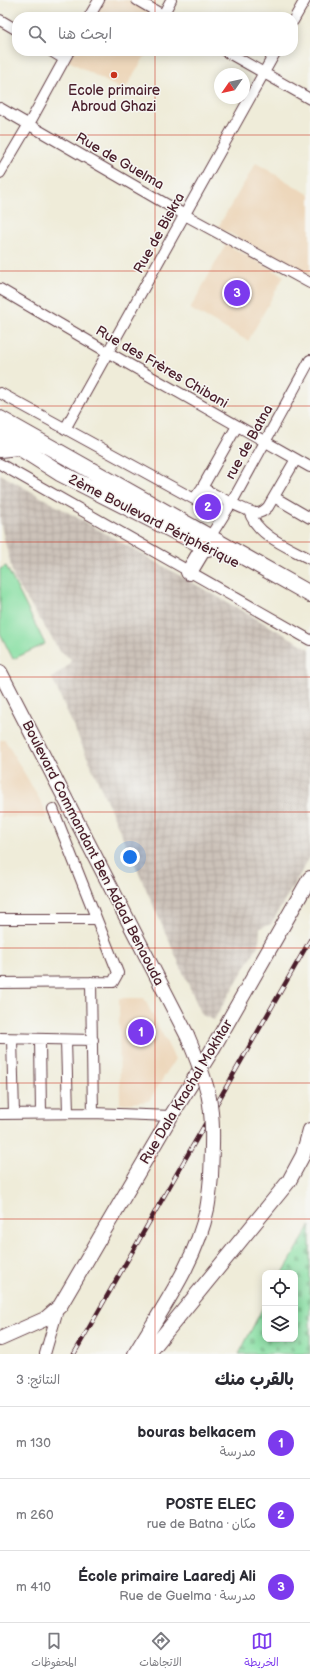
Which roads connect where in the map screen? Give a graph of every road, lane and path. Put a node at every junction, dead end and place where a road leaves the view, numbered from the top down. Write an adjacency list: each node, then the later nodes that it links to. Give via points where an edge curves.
1 (99, 0): 5 (street)
2 (137, 0): 6 (street)
3 (171, 0): 7 (street)
4 (305, 0): 8 (street)
5 (92, 12)
6 (157, 12)
7 (166, 12)
8 (298, 12)
9 (0, 20): 10 (street)
10 (12, 27)
11 (65, 56): 17 (street)
12 (233, 56): 14 (street)
13 (273, 56): 14 (street, Rue de Biskra)
14 (264, 74): 15 (street); 19 (street, Rue de Biskra)
15 (310, 99)
16 (0, 108): 17 (street, Rue de Guelma)
17 (29, 124): 18 (street); 19 (street, Rue de Guelma)
18 (0, 173)
19 (185, 215): 20 (street, Rue de Guelma); 22 (street, Rue de Biskra)
20 (310, 283)
21 (0, 289): 22 (street, Rue des Frères Chibani)
22 (108, 353): 26 (street, Rue des Frères Chibani); 27 (street, Rue de Biskra)
23 (310, 360): 29 (street, rue de Batna)
24 (0, 393): 27 (street)
25 (0, 419): 40 (main road, 2ème Boulevard Périphérique)
26 (237, 426): 29 (street, Rue des Frères Chibani); 35 (street)
27 (65, 429): 35 (street, via 194,499)
28 (0, 435): 30 (main road, 2ème Boulevard Périphérique)
29 (265, 441): 32 (street, Rue des Frères Chibani); 37 (street, rue de Batna)
30 (18, 448): 31 (street); 40 (main road, 2ème Boulevard Périphérique, via 60,473)
31 (0, 450)
32 (296, 460): 34 (street, Rue des Frères Chibani); 36 (street)
33 (0, 464): 42 (street)
34 (310, 467)
35 (202, 488): 37 (street)
36 (274, 497): 38 (street, via 264,512); 39 (street)
37 (232, 502): 38 (street); 40 (street, rue de Batna)
38 (249, 510): 41 (street, via 254,523 263,532)
39 (310, 518)
40 (208, 542): 42 (main road); 43 (main road, 2ème Boulevard Périphérique); 44 (main road, 2ème Boulevard Périphérique)
41 (310, 559)
42 (189, 572): 45 (street)
43 (310, 594)
44 (310, 605)
45 (310, 640)
46 (0, 672): 68 (street, Boulevard Commandant Ben Addad Benaouda, bridge, via 187,1035 208,1093 213,1143 207,1210 192,1253)
47 (52, 809): 50 (street)
48 (310, 878): 63 (street, Rue Dala Krachal Mokhtar, via 209,1056)
49 (0, 919): 50 (street)
50 (96, 919): 51 (street, via 118,973 113,982)
51 (91, 982): 52 (street); 57 (street)
52 (0, 983)
53 (0, 1038): 54 (street)
54 (12, 1039): 55 (street); 62 (street)
55 (40, 1039): 56 (street); 58 (street)
56 (66, 1040): 57 (street); 59 (street)
57 (93, 1040): 60 (street)
58 (41, 1113): 59 (street); 62 (street)
59 (68, 1113): 60 (street)
60 (94, 1113): 63 (street)
61 (0, 1114): 62 (street)
62 (14, 1114)
63 (171, 1116): 65 (street, Rue Dala Krachal Mokhtar)
64 (310, 1130): 69 (street, via 303,1155 289,1181)
65 (60, 1306): 66 (street, Rue Dala Krachal Mokhtar, via 45,1319); 67 (street)
66 (0, 1339)
67 (44, 1354)
68 (135, 1354)
69 (148, 1354)

